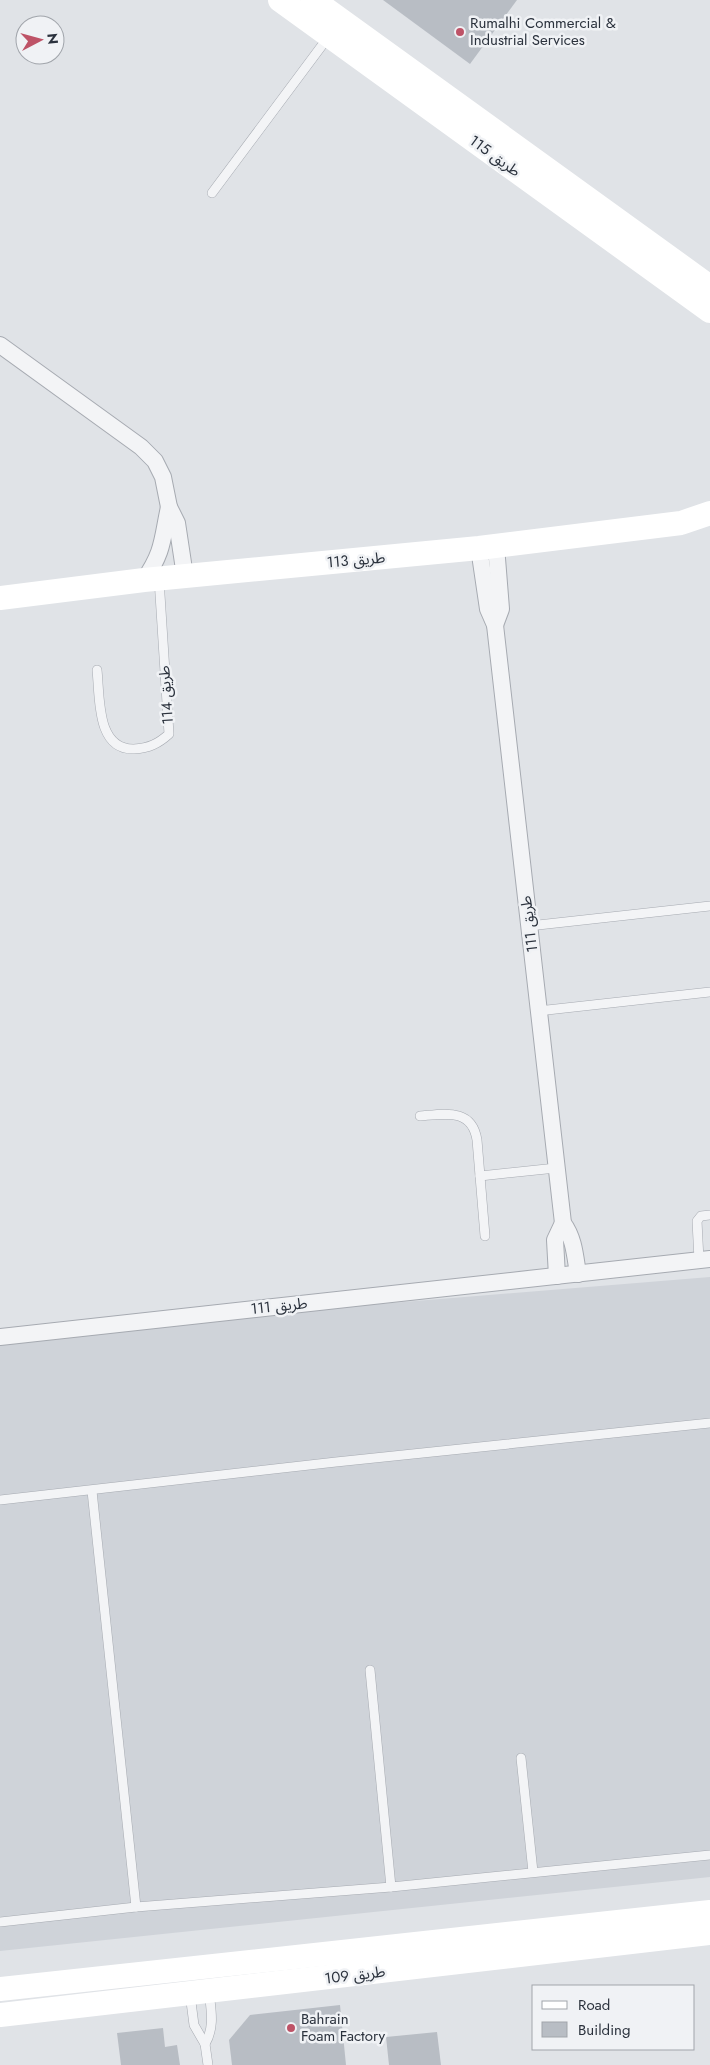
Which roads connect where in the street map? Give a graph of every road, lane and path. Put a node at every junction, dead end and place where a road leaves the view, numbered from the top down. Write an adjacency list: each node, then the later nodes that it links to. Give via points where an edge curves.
1 (280, 0): 3 (street, طريق 115)
2 (314, 0): 5 (street, طريق 115)
3 (329, 35): 4 (lane); 6 (street, طريق 115)
4 (212, 193)
5 (710, 287)
6 (710, 311)
7 (0, 345): 8 (street, via 141,447 155,461 163,477)
8 (169, 507): 11 (street, via 176,523); 12 (street)
9 (710, 513): 10 (street, طريق 113, via 682,523)
10 (488, 547): 11 (street, طريق 113); 16 (street, طريق 111, via 488,609 495,625)
11 (185, 576): 12 (street, طريق 113)
12 (151, 579): 13 (street, طريق 113); 14 (lane, طريق 114, via 169,734 160,743 130,749 118,746 109,738 103,725)
13 (0, 598)
14 (97, 670)
15 (710, 906): 16 (lane)
16 (529, 926): 18 (street, طريق 111)
17 (710, 992): 18 (lane)
18 (538, 1011): 20 (street, طريق 111)
19 (420, 1116): 21 (lane, via 449,1114 468,1121 476,1133)
20 (556, 1168): 21 (lane); 23 (street, طريق 111)
21 (480, 1176): 24 (lane)
22 (710, 1215): 25 (lane, via 701,1216 697,1221)
23 (563, 1222): 26 (street, طريق 111, via 572,1238); 27 (street, طريق 111, via 555,1240)
24 (485, 1236)
25 (705, 1260): 26 (street, طريق 111)
26 (578, 1274): 27 (street, طريق 111)
27 (557, 1276): 28 (street, طريق 111)
28 (0, 1337)
29 (710, 1423): 30 (lane)
30 (92, 1491): 31 (lane); 37 (lane)
31 (0, 1500)
32 (370, 1670): 36 (lane)
33 (521, 1758): 35 (lane)
34 (710, 1855): 35 (lane)
35 (533, 1872): 36 (lane)
36 (391, 1887): 37 (lane)
37 (136, 1907): 39 (lane)
38 (710, 1912): 41 (street, طريق 109)
39 (0, 1922)
40 (710, 1933): 41 (street, طريق 109)
41 (197, 1980): 42 (street, طريق 109); 44 (street, طريق 109); 46 (lane, via 194,2025); 46 (lane, via 212,2025)
42 (66, 1982): 43 (street, طريق 109); 44 (street)
43 (0, 1989)
44 (69, 2007): 45 (street, طريق 109)
45 (0, 2015)
46 (205, 2044): 47 (lane)
47 (208, 2065)

